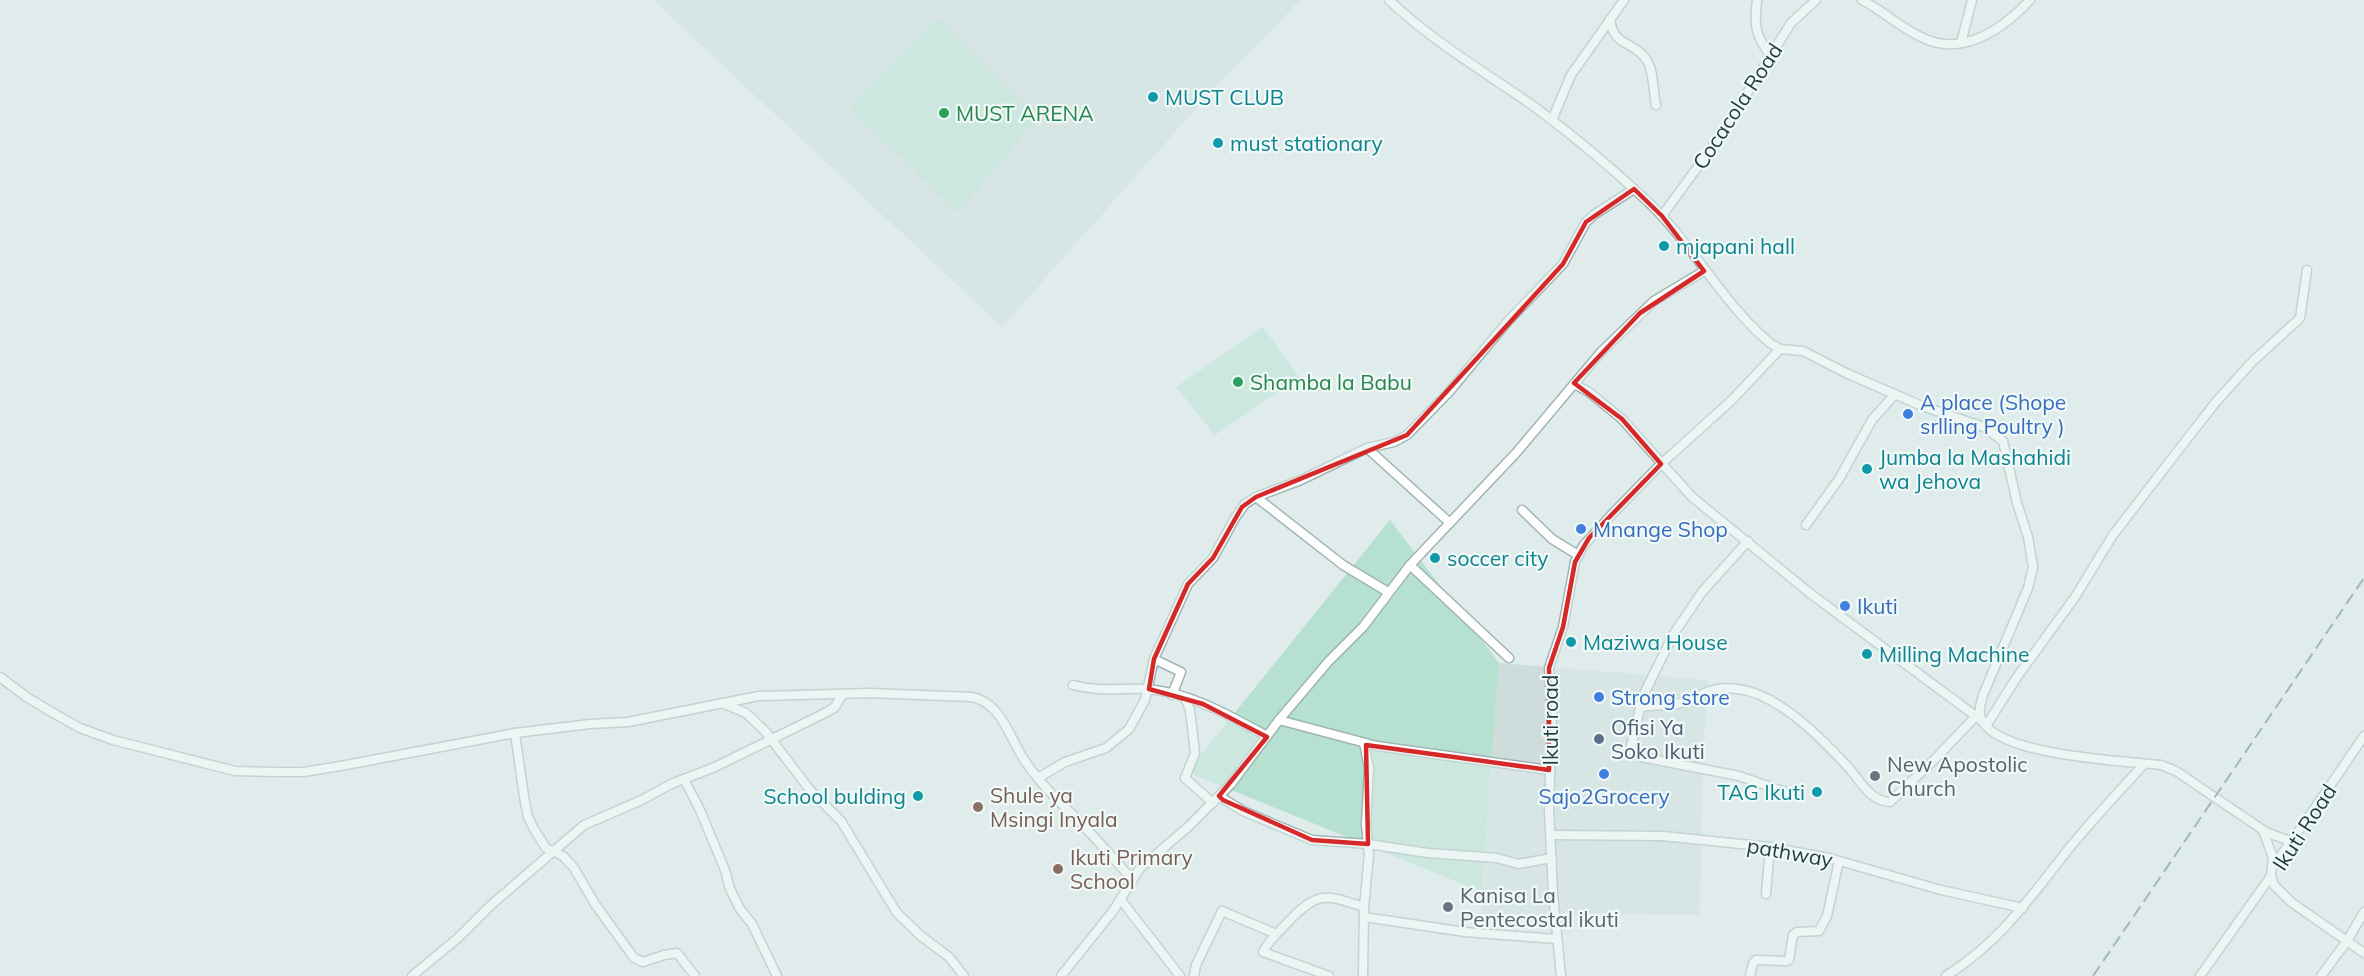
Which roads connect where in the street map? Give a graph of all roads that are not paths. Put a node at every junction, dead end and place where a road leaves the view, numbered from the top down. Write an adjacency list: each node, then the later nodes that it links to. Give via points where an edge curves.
1 (1389, 0): 12 (street, via 1427,33)
2 (1624, 0): 8 (street)
3 (1757, 0): 10 (street, via 1756,33)
4 (1816, 0): 10 (street, Cocacola Road, via 1791,23)
5 (1862, 0): 9 (street, via 1921,37 1946,44)
6 (1972, 0): 9 (street)
7 (2030, 0): 9 (street, via 2001,27)
8 (1610, 19): 11 (street, via 1616,38 1647,60); 12 (street, via 1571,75)
9 (1961, 43)
10 (1770, 55): 14 (street, Cocacola Road, via 1720,136)
11 (1656, 105)
12 (1552, 120): 13 (street)
13 (1634, 189): 14 (street); 20 (street, via 1586,222 1563,264 1417,426 1394,442)
14 (1662, 216): 16 (street)
15 (2307, 270): 41 (street, via 2300,318 2216,402 2113,536 2075,597)
16 (1704, 271): 17 (street, via 1764,338); 18 (street, via 1640,313)
17 (1780, 349): 19 (street, via 1803,351); 21 (street, Ikuti road, via 1732,400)
18 (1574, 384): 21 (street, via 1622,419); 24 (street)
19 (1895, 393): 25 (street, via 1872,420 1839,479); 41 (street, via 1984,427 2000,437 2006,447 2033,567 1983,695)
20 (1366, 448): 22 (street); 24 (street)
21 (1661, 464): 26 (street, via 1692,497); 27 (street, Ikuti road, via 1599,527)
22 (1256, 497): 29 (street, via 1343,565); 31 (street, via 1242,507 1213,558 1188,584)
23 (1522, 510): 27 (street, via 1552,539)
24 (1450, 523): 28 (street)
25 (1806, 525)
26 (1748, 541): 39 (street, via 1702,592 1673,635); 41 (street, via 1855,628)
27 (1578, 555): 48 (street, Ikuti road, via 1563,627 1549,668)
28 (1410, 565): 29 (street); 30 (street)
29 (1388, 592): 40 (street, via 1363,627)
30 (1509, 658)
31 (1154, 659): 34 (street); 36 (street, via 1181,672)
32 (0, 677): 42 (street, via 80,728 159,753 236,771 304,772)
33 (1073, 685): 34 (street, via 1101,691)
34 (1149, 689): 36 (street); 49 (street, via 1129,729 1113,744 1057,766)
35 (842, 695): 38 (street, via 784,694); 45 (street, via 832,710); 49 (street, via 984,700 992,706)
36 (1172, 695): 37 (street)
37 (1185, 698): 43 (street); 52 (street, via 1195,753 1185,778)
38 (719, 702): 42 (street, via 628,722); 45 (street, via 746,713)
39 (1640, 707): 41 (street, via 1678,703 1715,688 1754,692 1799,721 1873,796 1890,802); 51 (street, via 1630,752 1675,765 1739,776)
40 (1279, 720): 43 (street); 46 (street)
41 (1981, 721): 47 (street, via 2007,739 2028,747)
42 (515, 733): 58 (street, via 528,817 541,842)
43 (1267, 736): 52 (street)
44 (2364, 736): 55 (street, Ikuti Road)
45 (771, 739): 50 (street); 77 (street, via 817,798 841,821 897,913 949,957)
46 (1364, 742): 48 (street); 56 (street, via 1369,768)
47 (2144, 764): 53 (street, via 2176,771); 67 (street, via 2069,848)
48 (1549, 770): 54 (street, Ikuti road)
49 (1038, 778): 63 (street)
50 (684, 779): 58 (street, via 584,825); 76 (street, via 698,804 730,889)
51 (1788, 793)
52 (1216, 800): 56 (street, via 1312,840); 63 (street)
53 (2263, 830): 55 (street); 61 (street)
54 (1551, 835): 57 (street, pathway, via 1663,836); 59 (street, Ikuti road)
55 (2290, 841): 61 (street, Ikuti Road)
56 (1368, 844): 59 (street, via 1497,858 1518,864); 66 (street)
57 (1770, 847): 60 (street, pathway); 64 (street)
58 (552, 852): 74 (street); 75 (street, via 563,856 574,868 634,958 643,962 677,953)
59 (1552, 858): 71 (street, Ikuti road)
60 (1839, 861): 67 (street, pathway); 84 (street, via 1827,916 1819,931 1797,932 1789,960 1756,960)
61 (2272, 866): 62 (street, Ikuti Road)
62 (2271, 876): 72 (street, Ikuti Road, via 2274,885 2291,902); 86 (street)
63 (1132, 879): 65 (street)
64 (1766, 894)
65 (1121, 900): 78 (street); 79 (street)
66 (1364, 908): 69 (street); 70 (street, via 1333,897 1319,898 1301,908)
67 (2023, 908): 85 (street, via 1995,939)
68 (2364, 912): 72 (street)
69 (1365, 917): 71 (street, via 1465,932); 82 (street)
70 (1274, 933): 80 (street, via 1222,911); 81 (street, via 1263,952)
71 (1557, 939): 83 (street, Ikuti road)
72 (2347, 941): 73 (street, Ikuti Road); 87 (street)
73 (2364, 953)
74 (412, 976)
75 (695, 976)
76 (777, 976)
77 (964, 976)
78 (1061, 976)
79 (1180, 976)
80 (1194, 976)
81 (1329, 976)
82 (1363, 976)
83 (1561, 976)
84 (1750, 976)
85 (1946, 976)
86 (2200, 976)
87 (2321, 976)

